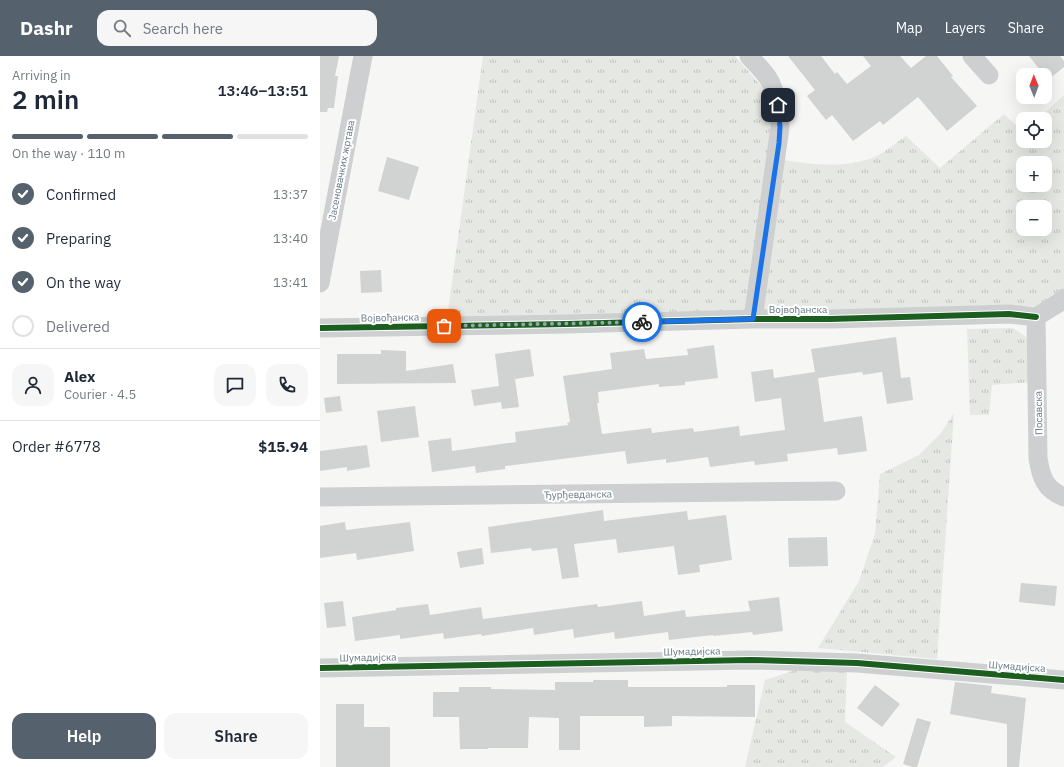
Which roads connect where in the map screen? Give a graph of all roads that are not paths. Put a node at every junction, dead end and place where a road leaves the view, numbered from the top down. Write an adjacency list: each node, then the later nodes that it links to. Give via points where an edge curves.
1 (363, 56): 5 (street, Јасеновачких жртава)
2 (749, 56): 8 (street, via 768,78 778,105 780,127)
3 (972, 56): 4 (street)
4 (989, 75)
5 (320, 283)
6 (1064, 298): 7 (street)
7 (1036, 317): 8 (street, Војвођанска, via 1008,314); 12 (street, Посавска, via 1038,458 1046,485)
8 (753, 319): 9 (street, Војвођанска)
9 (320, 328)
10 (836, 491): 11 (street, Ђурђевданска)
11 (320, 497)
12 (1064, 498)
13 (320, 668): 14 (street, Шумадијска, via 751,660 857,663)
14 (1064, 680)

